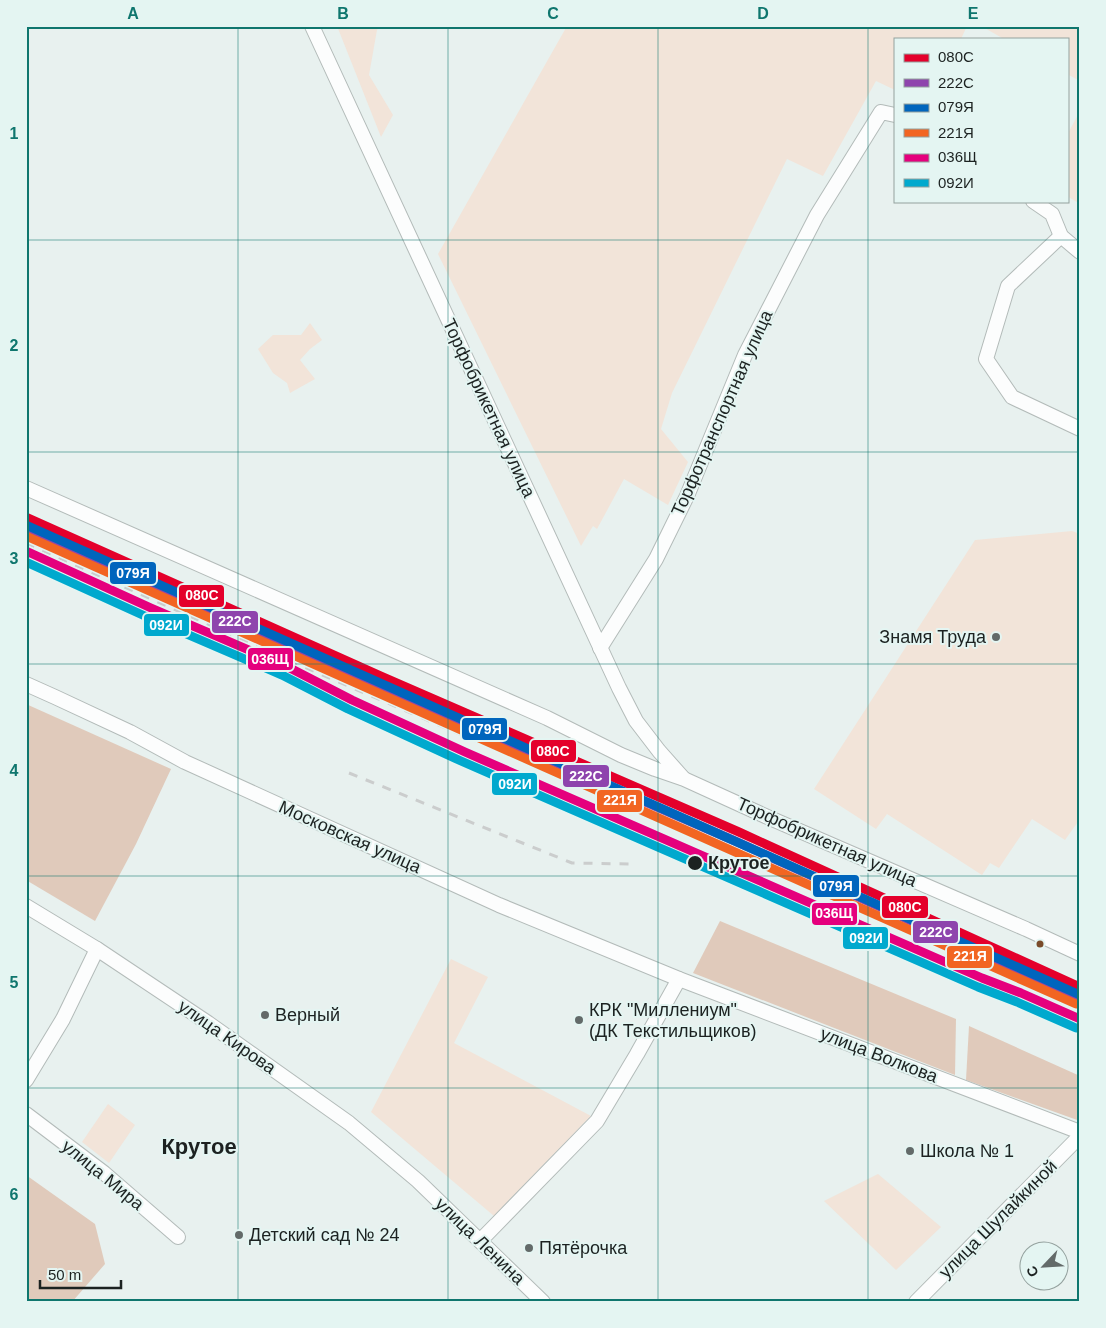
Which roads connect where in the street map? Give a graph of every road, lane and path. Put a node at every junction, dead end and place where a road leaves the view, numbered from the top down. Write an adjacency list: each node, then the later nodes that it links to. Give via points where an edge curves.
1 (312, 26): 8 (street, Торфобрикетная улица)
2 (894, 115): 8 (street, Торфотранспортная улица, via 881,112 817,215 745,355 687,496 656,559)
3 (1034, 202): 4 (street, via 1052,214)
4 (1061, 236): 5 (street); 6 (street, via 1008,286 986,359 1012,397)
5 (1080, 252)
6 (1080, 429)
7 (26, 488): 10 (street, Торфобрикетная улица, via 547,718 621,755)
8 (600, 648): 10 (street, Торфобрикетная улица, via 636,721)
9 (26, 684): 14 (street, Московская улица, via 186,762 499,905)
10 (684, 779): 13 (street, Торфобрикетная улица)
11 (26, 906): 12 (street, улица Кирова)
12 (97, 949): 15 (street, via 59,1026); 19 (street, улица Кирова, via 349,1123)
13 (1080, 954)
14 (679, 979): 17 (street, улица Волкова); 21 (street, via 597,1120)
15 (26, 1080)
16 (26, 1114): 20 (street, улица Мира, via 104,1174)
17 (1080, 1132)
18 (1080, 1136): 23 (street, улица Шулайкиной)
19 (418, 1181): 21 (street, улица Ленина)
20 (178, 1238)
21 (480, 1241): 22 (street, улица Ленина)
22 (543, 1302)
23 (916, 1302)

